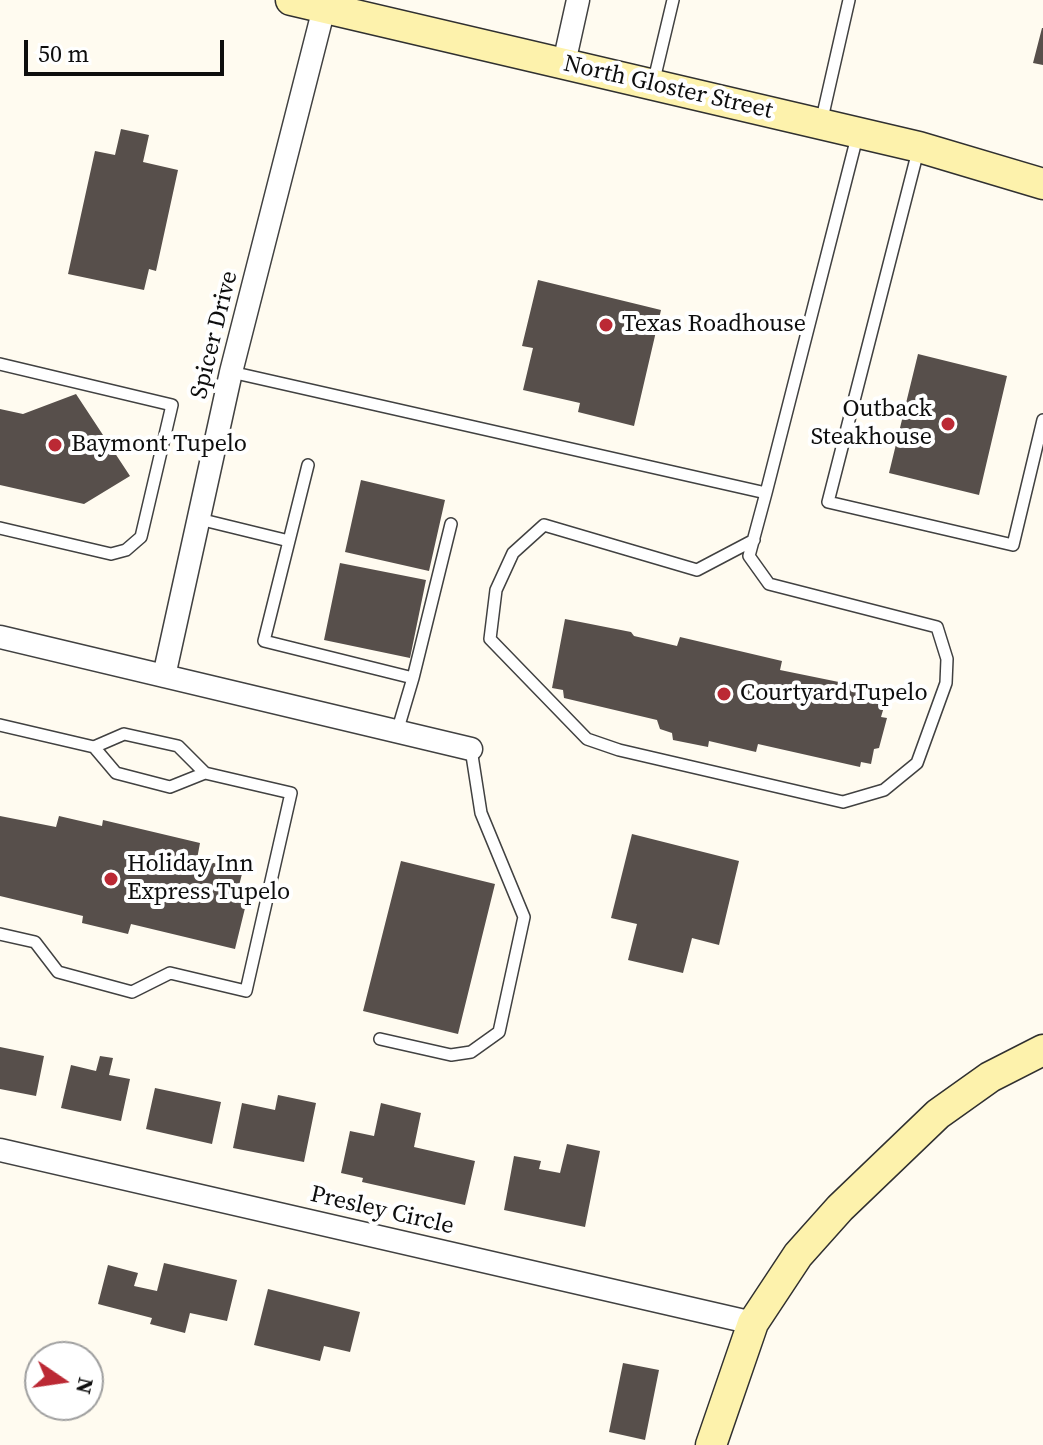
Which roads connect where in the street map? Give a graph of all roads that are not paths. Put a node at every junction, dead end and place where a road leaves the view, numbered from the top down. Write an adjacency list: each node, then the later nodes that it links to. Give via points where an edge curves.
1 (291, 0): 5 (main road, North Gloster Street)
2 (578, 0): 6 (street)
3 (673, 0): 7 (lane)
4 (849, 0): 8 (lane)
5 (325, 4): 6 (main road, North Gloster Street); 13 (street, Spicer Drive)
6 (564, 63): 7 (main road, North Gloster Street)
7 (653, 84): 8 (main road, North Gloster Street)
8 (821, 124): 9 (main road, North Gloster Street)
9 (858, 133): 10 (main road, North Gloster Street); 16 (lane)
10 (919, 147): 11 (main road, North Gloster Street); 14 (lane, via 828,502 1013,545)
11 (1043, 184)
12 (0, 364): 19 (lane, via 172,405 141,537 126,550 111,554)
13 (231, 372): 16 (lane); 17 (street, Spicer Drive)
14 (1043, 420)
15 (308, 465): 21 (lane)
16 (766, 493): 20 (lane)
17 (199, 519): 21 (lane); 23 (street, Spicer Drive)
18 (451, 524): 24 (lane)
19 (0, 528)
20 (754, 540): 20 (lane, via 749,556 769,584 937,627 947,659 946,683 917,763 884,790 843,802 587,739 490,639 496,590 513,553 544,525 697,570)
21 (289, 541): 24 (lane, via 264,641)
22 (0, 637): 23 (street)
23 (164, 676): 26 (street)
24 (413, 678): 26 (lane)
25 (0, 725): 27 (lane)
26 (397, 732): 28 (street)
27 (94, 747): 29 (lane, via 124,734 178,746); 29 (lane, via 116,773 170,787)
28 (471, 749): 31 (lane, via 481,813 524,917 499,1032 471,1052 451,1055)
29 (205, 773): 30 (lane, via 291,793 246,991 170,973 132,992 58,972 35,942)
30 (0, 934)
31 (380, 1039)
32 (1043, 1050): 34 (main road, via 990,1077 938,1114 798,1255)
33 (0, 1150): 34 (street, Presley Circle)
34 (753, 1323): 35 (main road)
35 (711, 1445)

